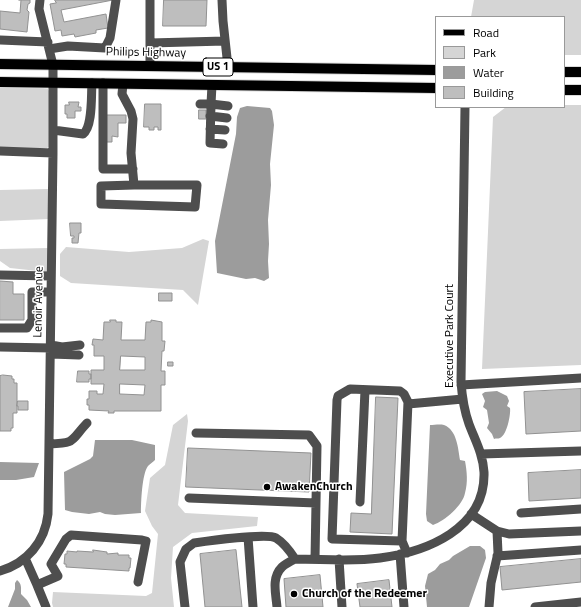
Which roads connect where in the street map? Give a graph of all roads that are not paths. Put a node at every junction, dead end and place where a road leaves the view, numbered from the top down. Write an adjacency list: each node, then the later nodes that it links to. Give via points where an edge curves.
1 (40, 0): 8 (street, Lenoir Avenue, via 39,8)
2 (116, 0): 8 (street, via 110,38 105,48)
3 (150, 0): 7 (street)
4 (222, 0): 6 (street)
5 (0, 40): 8 (street)
6 (225, 41): 7 (street); 12 (street)
7 (150, 43): 11 (street)
8 (49, 46): 10 (street, Lenoir Avenue)
9 (0, 64): 10 (main road, Philips Highway / US 1)
10 (53, 65): 11 (main road, Philips Highway / US 1); 17 (street, Lenoir Avenue)
11 (150, 66): 12 (main road, Philips Highway / US 1); 21 (main road)
12 (228, 67): 13 (main road, Philips Highway / US 1)
13 (435, 70)
14 (565, 72): 15 (main road)
15 (581, 72)
16 (0, 82): 17 (main road, US 1)
17 (54, 83): 18 (main road, US 1); 33 (street, Lenoir Avenue)
18 (92, 83): 19 (main road, US 1); 33 (street, via 86,132 83,134)
19 (103, 83): 20 (main road, US 1); 38 (street, via 103,169)
20 (123, 84): 21 (main road, US 1); 38 (street, via 122,94 133,119)
21 (150, 84): 22 (main road, US 1)
22 (212, 85): 23 (main road, US 1); 27 (street)
23 (435, 88)
24 (565, 90): 25 (main road)
25 (581, 90)
26 (200, 104): 27 (street)
27 (211, 104): 28 (street); 30 (street)
28 (228, 106)
29 (465, 108): 49 (street, Executive Park Court)
30 (210, 116): 31 (street); 32 (street)
31 (227, 118)
32 (210, 129): 34 (street); 35 (street, via 210,143)
33 (53, 130): 37 (street, Lenoir Avenue)
34 (225, 130)
35 (223, 144)
36 (0, 151): 37 (street)
37 (53, 152): 41 (street, Lenoir Avenue)
38 (132, 169): 39 (street)
39 (134, 185): 39 (street, via 197,186 195,207 101,204 102,186)
40 (0, 275): 41 (street)
41 (51, 276): 42 (street, Lenoir Avenue)
42 (51, 292): 43 (street, via 32,292 32,320 27,328); 46 (street, Lenoir Avenue)
43 (0, 328)
44 (80, 345): 46 (street)
45 (0, 347): 46 (street)
46 (51, 349): 47 (street); 55 (street, Lenoir Avenue)
47 (80, 355)
48 (581, 378): 49 (street)
49 (461, 385): 51 (street, Executive Park Court)
50 (365, 390): 52 (street, via 400,392 404,394); 59 (street); 67 (street, via 350,389 338,396 337,400 332,539)
51 (463, 399): 52 (street); 57 (street, Executive Park Court, via 468,422)
52 (408, 404): 67 (street)
53 (87, 423): 55 (street, via 69,442)
54 (196, 433): 60 (street, via 309,435 318,446)
55 (49, 444): 71 (street, Lenoir Avenue, via 47,524 41,538)
56 (581, 451): 57 (street)
57 (481, 454): 63 (street, Executive Park Court, via 484,474 482,487 478,503)
58 (189, 498): 60 (street)
59 (360, 502)
60 (316, 503): 73 (street)
61 (581, 509): 62 (street)
62 (521, 513)
63 (471, 514): 65 (street); 69 (street, Executive Park Court, via 466,521 438,542)
64 (581, 530): 65 (street, via 509,534)
65 (497, 531): 70 (street)
66 (248, 538): 72 (street, via 274,537); 80 (street, via 194,543 186,549 180,562); 81 (street)
67 (402, 541): 69 (street)
68 (581, 550): 70 (street)
69 (403, 554): 74 (street, Executive Park Court, via 374,559); 84 (street)
70 (497, 556): 85 (street)
71 (25, 558): 75 (street, Lenoir Avenue); 77 (street)
72 (295, 559): 73 (street, Executive Park Court); 82 (street, via 282,567 276,575)
73 (315, 559): 74 (street, Executive Park Court)
74 (339, 559): 83 (street)
75 (0, 571)
76 (138, 582): 77 (street, via 146,542 71,534 52,564 58,576)
77 (37, 585): 79 (street)
78 (581, 602): 86 (street)
79 (46, 607)
80 (185, 607)
81 (253, 607)
82 (277, 607)
83 (342, 607)
84 (404, 607)
85 (489, 607)
86 (535, 607)

